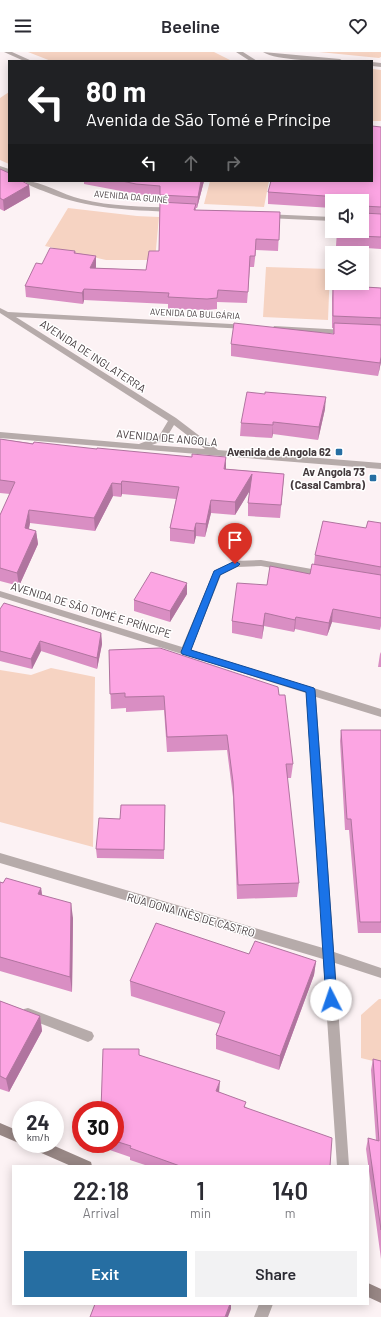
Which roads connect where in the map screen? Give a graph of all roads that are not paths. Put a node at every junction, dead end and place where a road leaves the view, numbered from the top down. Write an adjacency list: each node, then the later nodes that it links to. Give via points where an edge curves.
1 (7, 52): 4 (street)
2 (239, 52): 5 (street)
3 (266, 52): 6 (street)
4 (27, 60)
5 (252, 60)
6 (329, 60)
7 (29, 182): 8 (street, AVENIDA DA GUINÉ, via 79,201 107,206)
8 (185, 211)
9 (262, 215): 10 (street)
10 (325, 219)
11 (4, 312): 12 (street, AVENIDA DA BULGÁRIA); 15 (street, AVENIDA DE INGLATERRA)
12 (256, 327)
13 (272, 328): 14 (street)
14 (350, 332)
15 (173, 420): 17 (street, via 162,438); 18 (street, AVENIDA DE INGLATERRA)
16 (0, 435): 17 (street, AVENIDA DE ANGOLA)
17 (138, 447): 18 (street, AVENIDA DE ANGOLA)
18 (216, 453): 19 (street, AVENIDA DE ANGOLA)
19 (381, 466)
20 (336, 576): 22 (street, via 261,563 235,564 217,573)
21 (0, 594): 22 (street, AVENIDA DE SÃO TOMÉ E PRÍNCIPE)
22 (185, 652): 23 (street, AVENIDA DE SÃO TOMÉ E PRÍNCIPE)
23 (311, 690): 24 (street, AVENIDA DE SÃO TOMÉ E PRÍNCIPE); 26 (street)
24 (381, 713)
25 (0, 858): 26 (street, RUA DONA INÊS DE CASTRO)
26 (328, 955): 27 (street, RUA DONA INÊS DE CASTRO); 34 (street)
27 (381, 973)
28 (15, 1008): 29 (street)
29 (88, 1036)
30 (0, 1129): 31 (main road)
31 (12, 1134)
32 (56, 1153): 33 (main road)
33 (84, 1165)
34 (343, 1165)
35 (369, 1290): 36 (main road)
36 (381, 1296)
37 (266, 1305): 38 (street)
38 (261, 1317)

